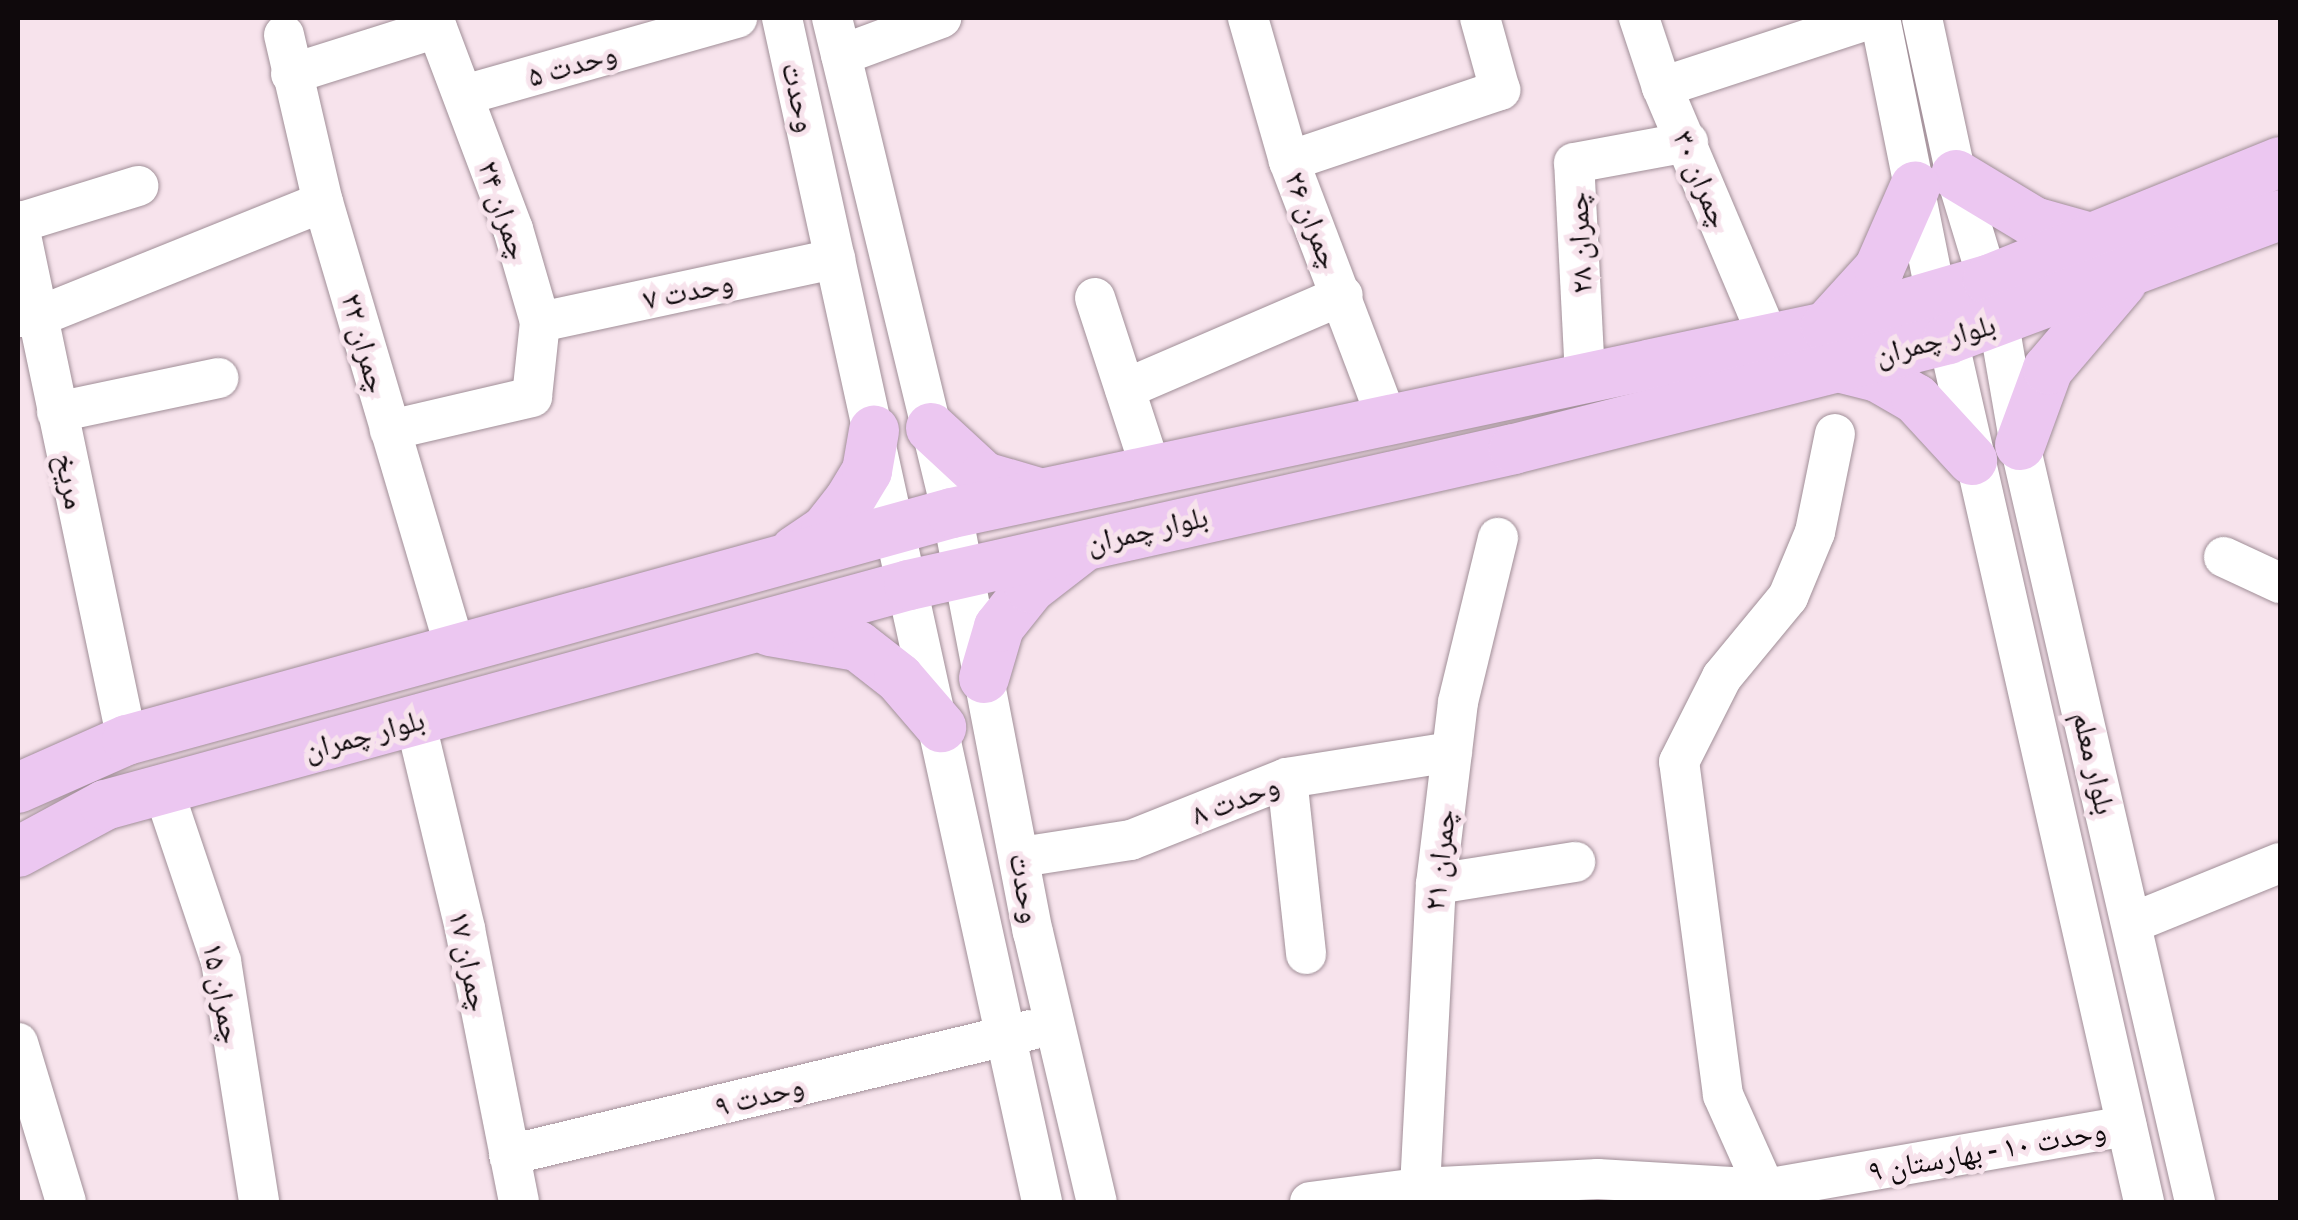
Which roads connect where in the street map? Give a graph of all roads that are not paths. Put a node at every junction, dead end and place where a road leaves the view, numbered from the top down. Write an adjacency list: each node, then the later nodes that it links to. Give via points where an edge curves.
1 (737, 18): 12 (street, وحدت ۵)
2 (782, 18): 22 (street, وحدت)
3 (941, 18): 10 (street)
4 (1248, 18): 14 (street, چمران ۲۶)
5 (1480, 18): 14 (street, via 1500,90)
6 (1639, 18): 11 (street, چمران ۳۰)
7 (1876, 18): 11 (street); 16 (street, بلوار معلم)
8 (1922, 18): 16 (street, بلوار معلم)
9 (437, 28): 12 (street, چمران ۲۴); 18 (street, چمران ۲۲, via 287,55)
10 (836, 36): 37 (street, وحدت)
11 (1662, 87): 13 (street, چمران ۳۰)
12 (464, 95): 29 (street, چمران ۲۴)
13 (1688, 142): 30 (street, چمران ۳۰); 33 (street, چمران ۲۸, via 1574,164)
14 (1288, 161): 24 (street, چمران ۲۶)
15 (2280, 162): 21 (main road, بلوار چمران)
16 (1936, 181): 21 (main road); 26 (street, بلوار معلم); 28 (street, بلوار معلم); 31 (main road)
17 (138, 186): 20 (street)
18 (323, 202): 27 (street); 38 (street, چمران ۲۲)
19 (2280, 215): 23 (main road, بلوار چمران)
20 (18, 222): 27 (street, مریخ)
21 (2094, 239): 26 (main road, بلوار چمران)
22 (836, 258): 29 (street, وحدت ۷); 39 (street, وحدت)
23 (2131, 273): 26 (main road, بلوار چمران); 41 (main road, via 2048,370)
24 (1343, 294): 34 (street); 36 (street, چمران ۲۶)
25 (1096, 298): 34 (street)
26 (1994, 302): 28 (main road, بلوار چمران); 41 (street, بلوار معلم)
27 (27, 316): 35 (street, مریخ)
28 (1942, 317): 31 (main road, بلوار چمران); 42 (street, بلوار معلم)
29 (540, 322): 38 (street, چمران ۲۴, via 532,397)
30 (1769, 339): 31 (main road, بلوار چمران); 33 (main road, بلوار چمران)
31 (1830, 347): 42 (main road, via 1916,399); 48 (main road, بلوار چمران, via 1514,450)
32 (218, 378): 35 (street)
33 (1586, 378): 36 (main road, بلوار چمران)
34 (1125, 390): 43 (street)
35 (57, 412): 59 (street, مریخ)
36 (1388, 419): 43 (main road, بلوار چمران)
37 (931, 428): 44 (main road, via 984,477); 45 (street, وحدت)
38 (390, 430): 55 (street, چمران ۲۲)
39 (874, 431): 46 (street, وحدت); 50 (main road, via 866,471 849,501 826,530)
40 (1835, 434): 82 (street, via 1816,532 1788,597 1722,677 1679,762 1723,1095)
41 (2020, 445): 69 (street, بلوار معلم)
42 (1972, 460): 72 (street, بلوار معلم)
43 (1151, 469): 44 (main road, بلوار چمران)
44 (1039, 493): 45 (main road, بلوار چمران)
45 (952, 514): 46 (main road, بلوار چمران); 51 (street, وحدت)
46 (896, 528): 50 (main road, بلوار چمران); 53 (street, وحدت)
47 (1498, 538): 60 (street, چمران ۲۱)
48 (1091, 542): 51 (main road, بلوار چمران); 56 (main road, via 1030,588 999,626)
49 (2224, 557): 52 (street)
50 (784, 558): 55 (main road, بلوار چمران)
51 (963, 572): 53 (main road, بلوار چمران); 56 (street, وحدت)
52 (2280, 583)
53 (909, 585): 54 (main road, بلوار چمران); 58 (street, وحدت)
54 (746, 630): 57 (main road, بلوار چمران); 58 (main road, via 802,632 858,646 899,678)
55 (455, 649): 59 (main road, بلوار چمران)
56 (984, 678): 65 (street, وحدت)
57 (415, 720): 63 (main road, بلوار چمران); 78 (street, چمران ۱۷)
58 (941, 727): 74 (street, وحدت)
59 (127, 740): 62 (main road, بلوار چمران)
60 (1452, 752): 61 (street, وحدت ۸); 68 (street, چمران ۲۱)
61 (1287, 778): 65 (street, وحدت ۸, via 1131,840); 70 (street)
62 (18, 788)
63 (163, 789): 64 (main road, بلوار چمران, via 105,805); 84 (street, چمران ۱۵, via 221,961)
64 (18, 852)
65 (1021, 857): 73 (street, وحدت)
66 (1575, 862): 68 (street)
67 (2280, 862): 69 (street)
68 (1436, 884): 80 (street, چمران ۲۱)
69 (2132, 923): 71 (street, بلوار معلم)
70 (1306, 954)
71 (2148, 990): 72 (street); 89 (street, بلوار معلم)
72 (2098, 1002): 76 (street, بلوار معلم)
73 (1055, 1024): 74 (street, وحدت ۹); 77 (street, وحدت)
74 (1008, 1035): 78 (street, وحدت ۹); 79 (street, وحدت)
75 (18, 1043): 83 (street)
76 (2127, 1126): 82 (street, وحدت ۱۰ - بهارستان ۹); 88 (street, بلوار معلم)
77 (1086, 1153): 79 (street); 86 (street, وحدت)
78 (510, 1155): 85 (street, چمران ۱۷)
79 (1038, 1184)
80 (1420, 1188): 81 (street, وحدت ۱۰ - بهارستان ۹); 87 (street, وحدت ۱۰ - بهارستان ۹)
81 (1675, 1192): 82 (street, وحدت ۱۰ - بهارستان ۹)
82 (1779, 1192)
83 (66, 1202)
84 (259, 1202)
85 (519, 1202)
86 (1097, 1202)
87 (1310, 1202)
88 (2144, 1202)
89 (2196, 1202)

